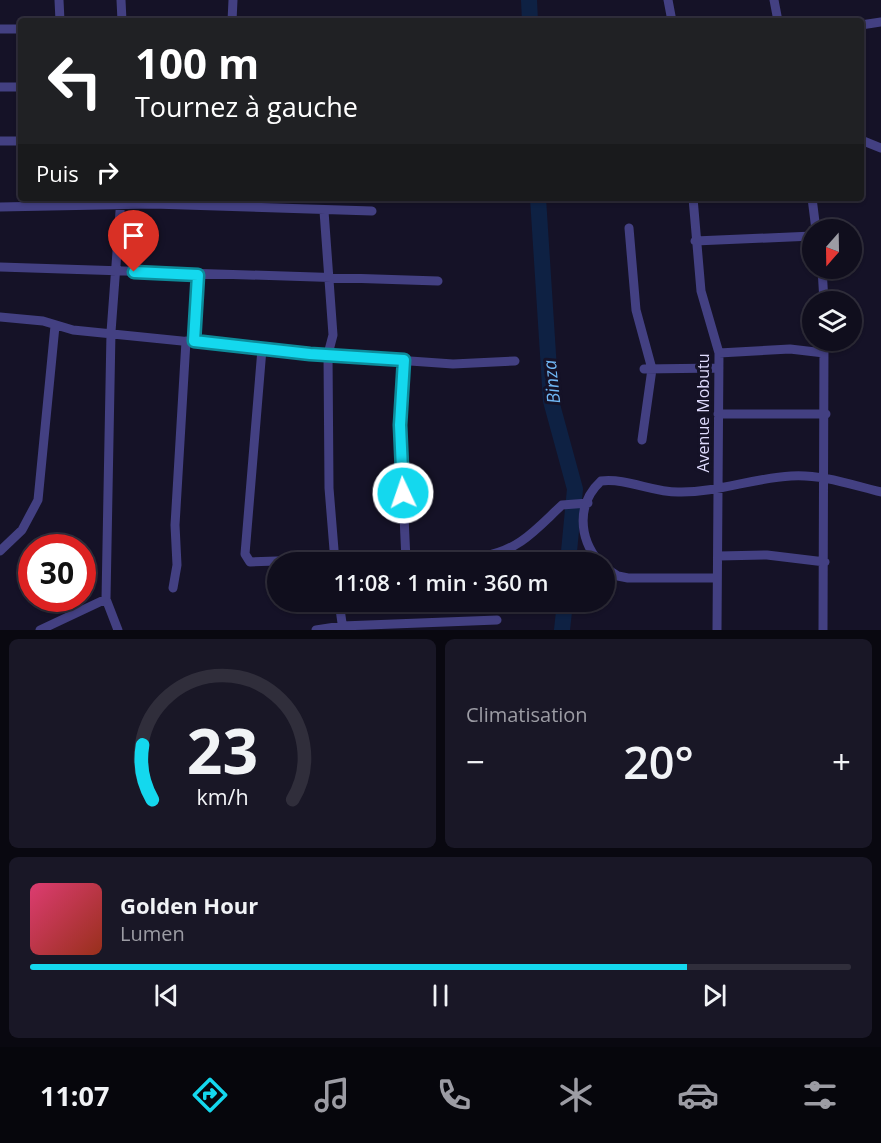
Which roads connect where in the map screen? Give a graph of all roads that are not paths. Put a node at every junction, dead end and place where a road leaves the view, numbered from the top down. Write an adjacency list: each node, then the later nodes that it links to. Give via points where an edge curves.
1 (59, 0): 6 (street)
2 (121, 0): 7 (street)
3 (233, 0): 8 (street)
4 (668, 0): 9 (street)
5 (774, 0): 10 (street)
6 (60, 18)
7 (122, 18)
8 (232, 18)
9 (671, 18)
10 (777, 18)
11 (881, 22): 12 (street)
12 (864, 25)
13 (0, 29): 14 (street)
14 (18, 30)
15 (0, 87): 16 (street)
16 (18, 87)
17 (0, 141): 18 (street)
18 (18, 141)
19 (864, 141): 20 (street)
20 (881, 148)
21 (121, 201): 24 (street); 25 (street); 32 (street)
22 (693, 201): 30 (street, Avenue Mobutu)
23 (812, 201): 27 (street)
24 (0, 207)
25 (324, 211): 26 (street); 34 (street)
26 (372, 211)
27 (815, 219)
28 (629, 228): 47 (street, via 636,310)
29 (802, 237): 30 (street)
30 (695, 242): 41 (street, Avenue Mobutu, via 701,291)
31 (0, 267): 32 (street)
32 (117, 272): 33 (street); 38 (street)
33 (198, 275): 34 (street); 39 (street)
34 (327, 276): 35 (street); 43 (street, via 333,335)
35 (438, 280)
36 (0, 317): 37 (street, via 37,320)
37 (55, 326): 38 (street); 55 (street, via 38,500 22,530)
38 (111, 332): 39 (street); 66 (street)
39 (190, 341): 40 (street); 65 (street)
40 (262, 350): 43 (street); 61 (street, via 246,557)
41 (719, 353): 42 (street); 46 (street, Avenue Mobutu)
42 (824, 353): 49 (street)
43 (328, 354): 44 (street); 56 (street, via 329,488)
44 (404, 360): 45 (street, via 453,364); 57 (street, via 400,425)
45 (515, 361)
46 (719, 368): 47 (street); 48 (street, Avenue Mobutu)
47 (648, 369): 50 (street)
48 (718, 414): 49 (street); 52 (street, Avenue Mobutu)
49 (826, 414): 51 (street)
50 (642, 440)
51 (824, 478): 52 (street, via 793,476); 53 (street); 62 (street)
52 (718, 487): 54 (street, via 679,492 602,481); 60 (street, Avenue Mobutu)
53 (881, 492)
54 (585, 502): 58 (street, via 562,504 532,535); 59 (street, via 583,533)
55 (0, 551)
56 (334, 552)
57 (406, 552)
58 (500, 552)
59 (591, 552)
60 (719, 556): 62 (street, via 766,555); 64 (street, Avenue Mobutu)
61 (267, 562)
62 (825, 562): 74 (street)
63 (615, 574): 64 (street, via 628,578)
64 (716, 579): 73 (street, Avenue Mobutu)
65 (173, 588)
66 (106, 599): 70 (street); 71 (street)
67 (341, 612): 69 (street)
68 (497, 620): 69 (street)
69 (343, 628): 72 (street)
70 (40, 630)
71 (118, 630)
72 (316, 630)
73 (717, 630)
74 (823, 630)

